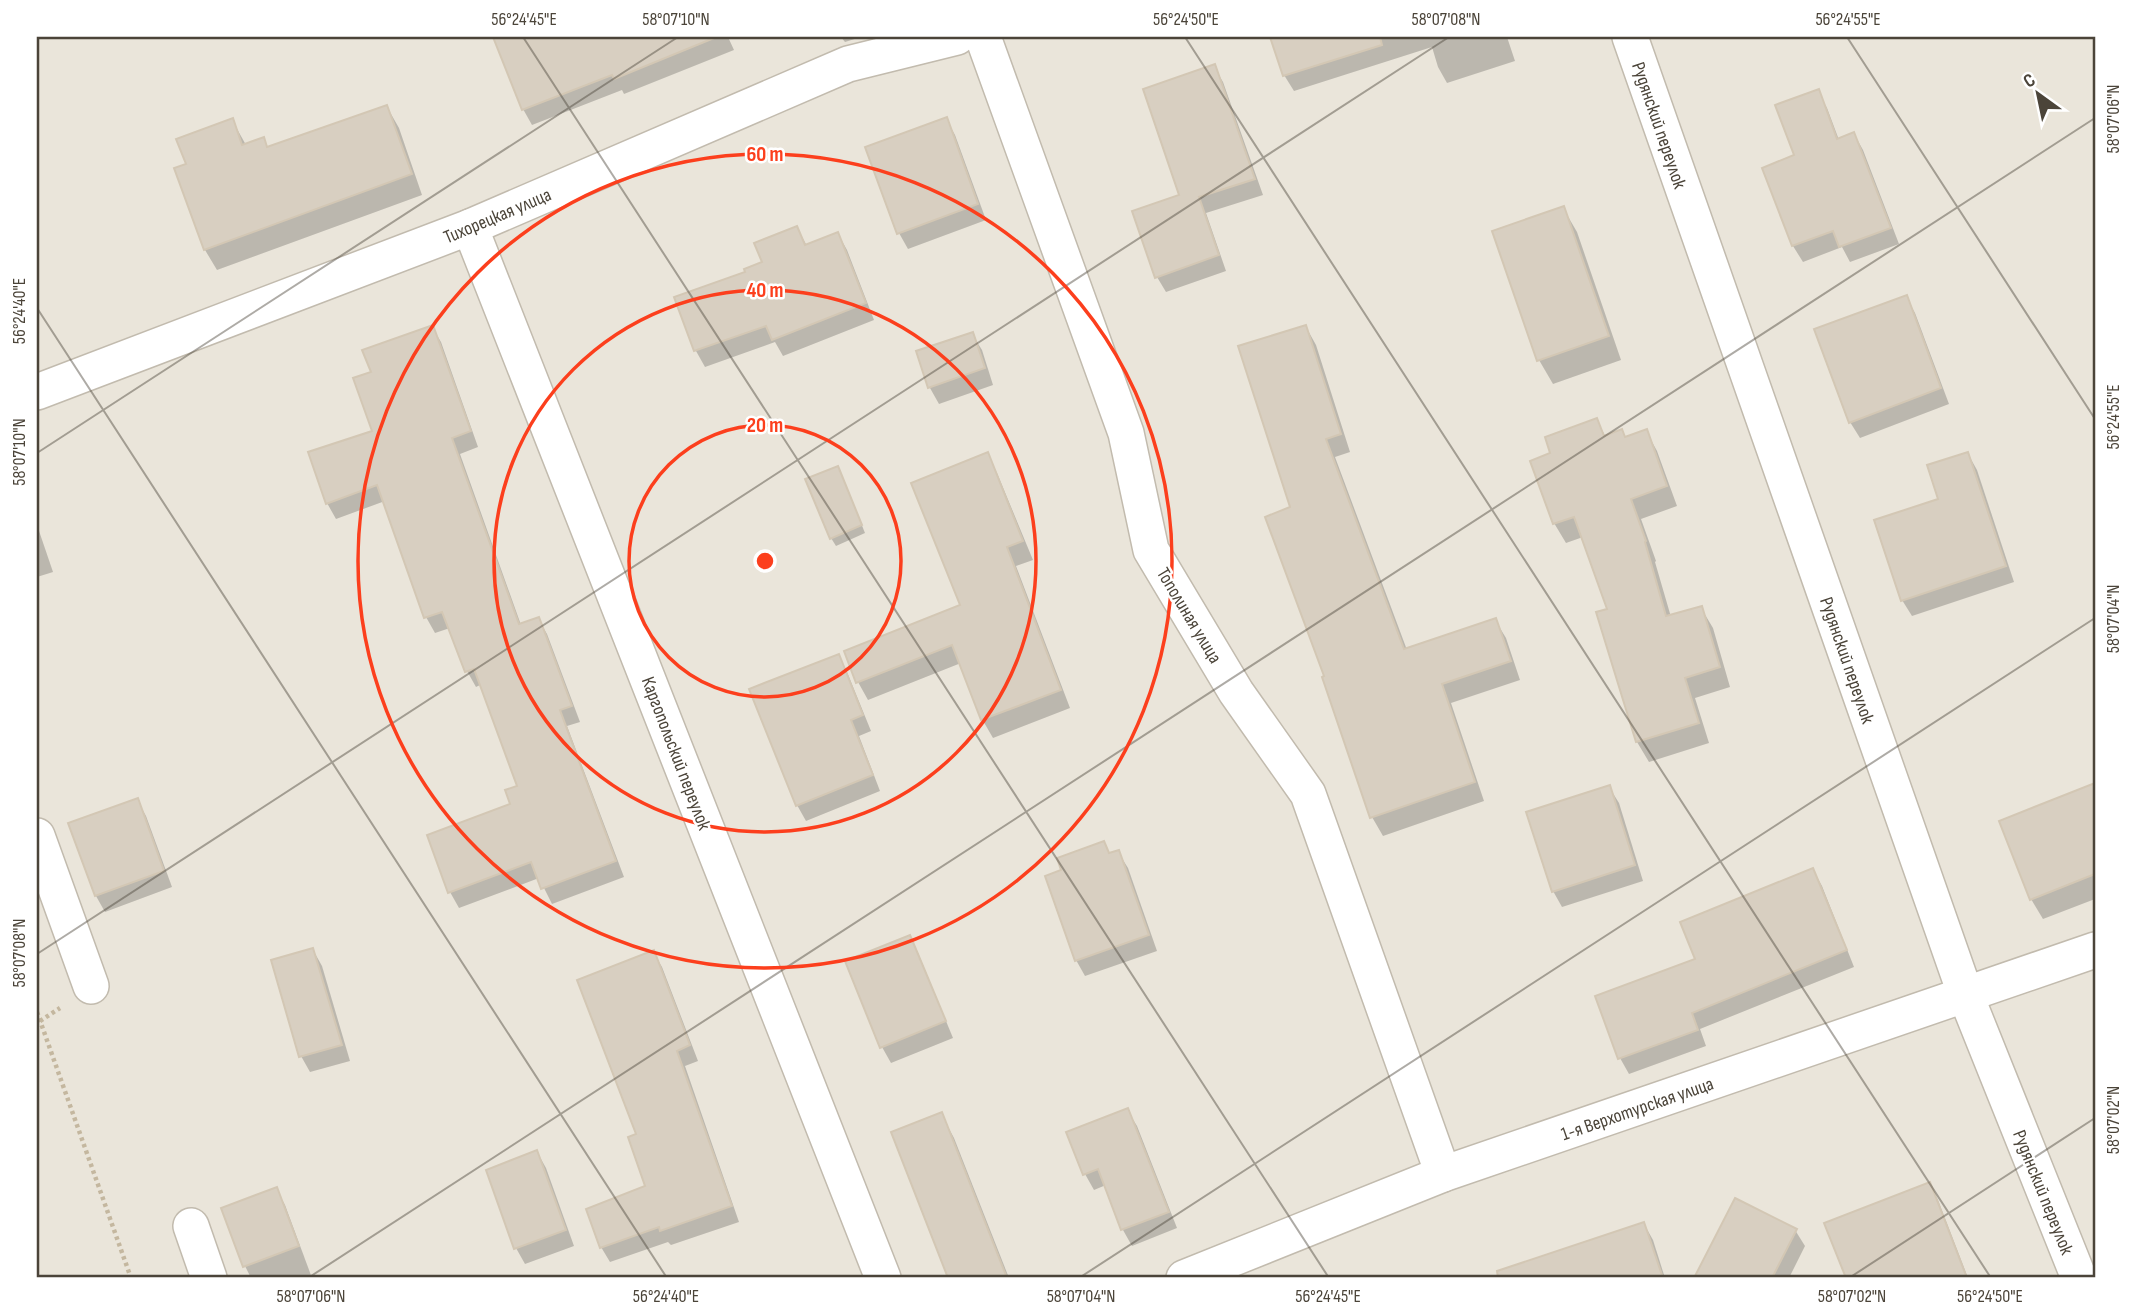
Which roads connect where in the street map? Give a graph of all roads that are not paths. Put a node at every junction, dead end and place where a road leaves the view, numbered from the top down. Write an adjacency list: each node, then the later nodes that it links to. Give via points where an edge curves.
1 (957, 37): 4 (street, Тихорецкая улица, via 848,64)
2 (983, 37): 10 (street, Тополиная улица, via 1126,433 1151,550 1236,692 1308,794)
3 (1630, 37): 9 (street, Рудянский переулок)
4 (470, 227): 5 (street, Тихорецкая улица); 13 (street, Каргопольский переулок)
5 (37, 392)
6 (37, 836): 8 (street)
7 (2095, 950): 9 (street, 1-я Верхотурская улица)
8 (91, 986)
9 (1966, 996): 10 (street, 1-я Верхотурская улица); 15 (street, Рудянский переулок)
10 (1443, 1174): 14 (street, 1-я Верхотурская улица)
11 (191, 1226): 12 (street)
12 (209, 1278)
13 (883, 1278)
14 (1184, 1278)
15 (2079, 1278)

